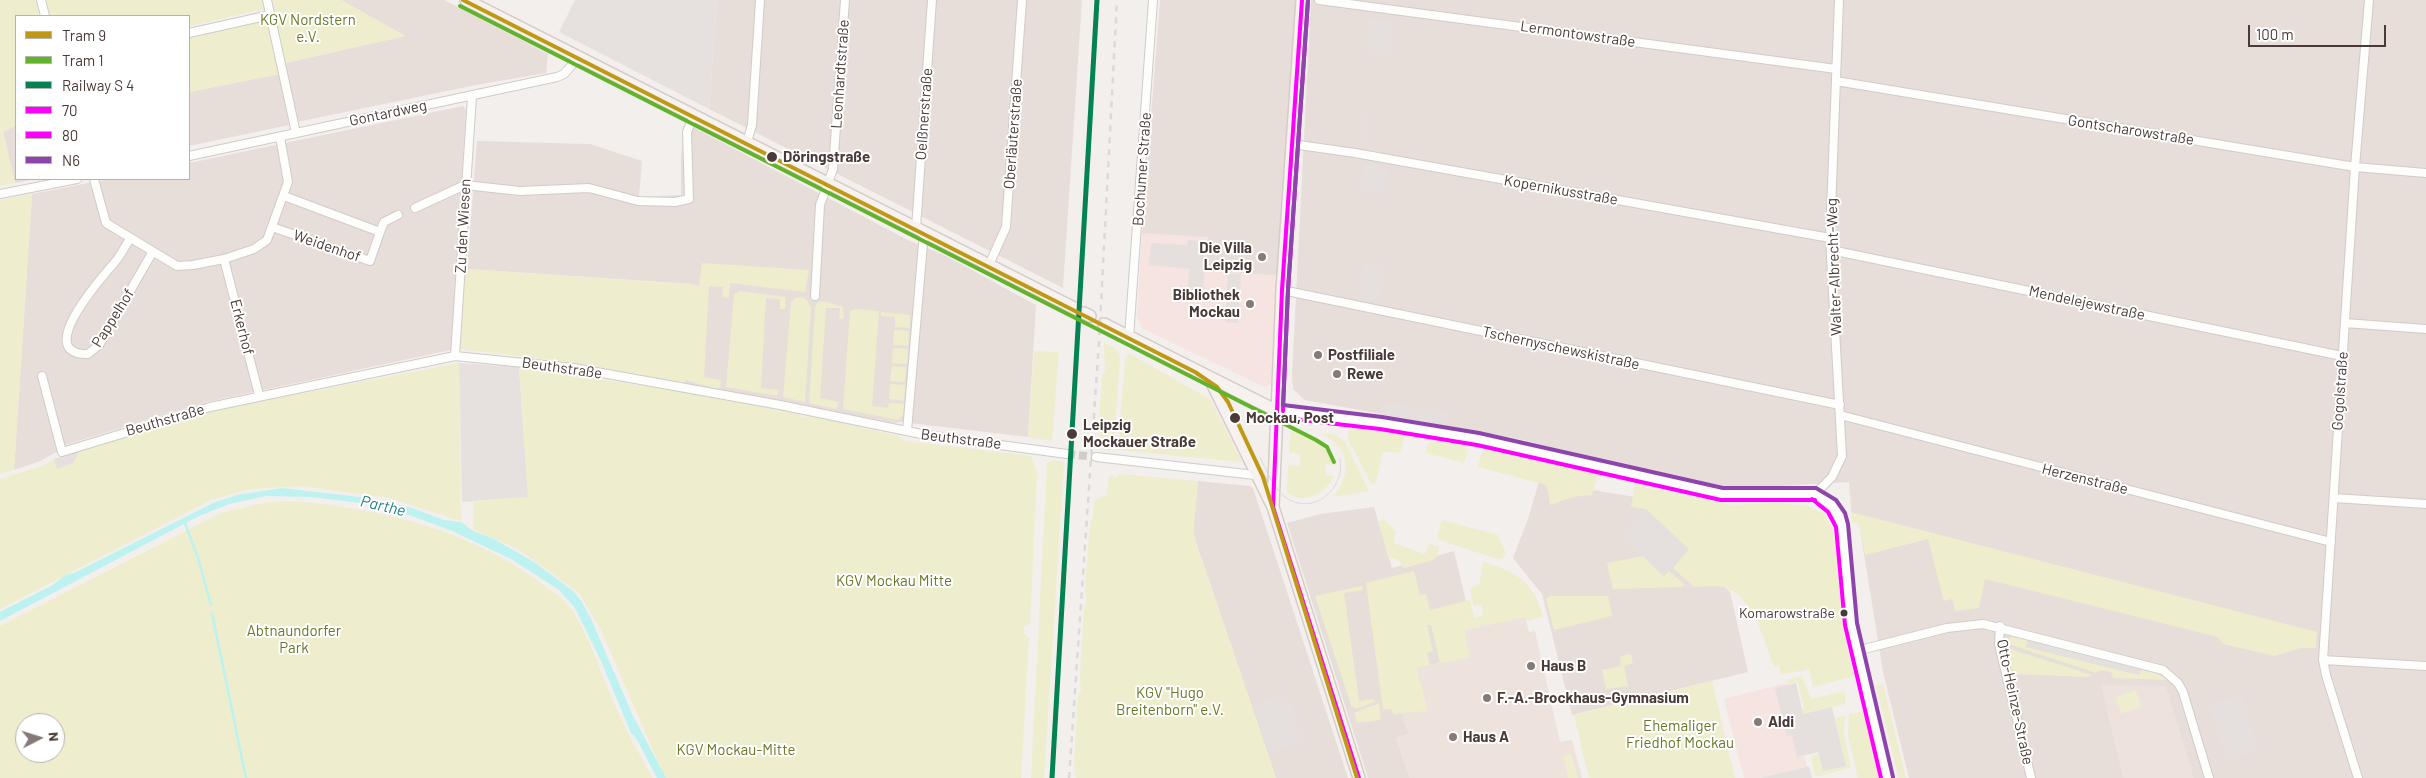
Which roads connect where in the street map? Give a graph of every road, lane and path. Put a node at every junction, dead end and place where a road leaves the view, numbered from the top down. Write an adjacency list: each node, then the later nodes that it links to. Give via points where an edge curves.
1 (41, 0): 13 (street)
2 (267, 0): 14 (street)
3 (466, 0): 16 (main road)
4 (760, 0): 23 (street, via 752,125)
5 (845, 0): 30 (street, Leonhardtstraße, via 832,170)
6 (932, 0): 37 (street, Oelßnerstraße)
7 (1022, 0): 44 (street, Oberläuterstraße, via 1006,227)
8 (1154, 0): 51 (street, Bochumer Straße)
9 (1302, 0): 24 (main road)
10 (1319, 0): 17 (street, Lermontowstraße)
11 (1839, 0): 17 (street, Walter-Albrecht-Weg)
12 (2369, 0): 26 (street, Gogolstraße)
13 (45, 15)
14 (270, 16): 15 (street); 21 (street)
15 (190, 33)
16 (578, 57): 19 (street, Gontardweg, via 557,77); 20 (main road)
17 (1836, 69): 18 (street, Walter-Albrecht-Weg)
18 (1836, 81): 26 (street, Gontscharowstraße); 39 (street, Walter-Albrecht-Weg)
19 (472, 96): 21 (street, Gontardweg); 31 (street, Zu den Wiesen)
20 (694, 115): 23 (main road); 31 (street, via 687,132 689,199 638,202 589,188 520,191)
21 (296, 133): 22 (street, Gontardweg)
22 (280, 137): 25 (street, Gontardweg); 33 (street, via 288,182)
23 (747, 142): 30 (main road)
24 (1292, 144): 39 (street, Kopernikusstraße); 45 (main road)
25 (190, 156)
26 (2355, 167): 27 (street, Gontscharowstraße); 48 (street, Gogolstraße)
27 (2426, 173)
28 (72, 180): 32 (street)
29 (94, 180): 40 (street, via 104,220)
30 (828, 183): 37 (main road); 46 (street, Leonhardtstraße, via 820,205)
31 (465, 185): 34 (street); 52 (street, Zu den Wiesen)
32 (0, 194)
33 (284, 196): 36 (street); 38 (street, Weidenhof)
34 (415, 208)
35 (398, 215): 38 (street, via 384,222)
36 (272, 227): 38 (street, Weidenhof, via 370,261); 43 (street, via 267,240)
37 (920, 230): 44 (main road); 62 (street, Oelßnerstraße)
38 (380, 232)
39 (1830, 238): 41 (street, Walter-Albrecht-Weg)
40 (130, 239): 42 (street); 42 (street, Pappelhof, via 98,280 69,327 65,340 74,352 88,354 99,345)
41 (1831, 250): 53 (street, Mendelejewstraße); 59 (street, Walter-Albrecht-Weg)
42 (152, 253): 43 (street, via 176,266)
43 (224, 259): 58 (street, Erkerhof)
44 (989, 264): 47 (main road)
45 (1282, 290): 59 (street, Tschernyschewskistraße); 60 (main road)
46 (815, 296)
47 (1083, 313)
48 (2345, 323): 50 (street); 53 (street, Gogolstraße)
49 (1104, 324): 51 (main road)
50 (2426, 329)
51 (1129, 337): 55 (main road)
52 (455, 356): 58 (street, Beuthstraße); 62 (street, Beuthstraße, via 574,368)
53 (2342, 356): 67 (street, Gogolstraße)
54 (42, 376): 57 (street)
55 (1211, 380): 60 (main road); 65 (main road)
56 (54, 383): 57 (street)
57 (45, 387): 58 (street, Beuthstraße, via 62,452)
58 (259, 395)
59 (1840, 405): 61 (street, Walter-Albrecht-Weg)
60 (1277, 411): 66 (street, via 1478,439 1722,494); 69 (main road)
61 (1840, 415): 66 (street, Walter-Albrecht-Weg, via 1842,456 1832,477); 70 (street, Herzenstraße)
62 (907, 431): 63 (street, Beuthstraße)
63 (1068, 454)
64 (1096, 457): 65 (street)
65 (1256, 475): 69 (main road)
66 (1815, 494): 72 (street, via 1831,504 1842,526)
67 (2334, 498): 68 (street); 70 (street, Gogolstraße)
68 (2426, 504)
69 (1274, 507): 75 (main road)
70 (2331, 542): 73 (street, Gogolstraße)
71 (2000, 626): 72 (street, via 1984,624 1947,628); 77 (street, Otto-Heinze-Straße, via 1999,644); 78 (street, via 2168,673 2183,692)
72 (1856, 651): 76 (street)
73 (2324, 660): 74 (street); 79 (street, Gogolstraße)
74 (2426, 666)
75 (1359, 778)
76 (1887, 778)
77 (2031, 778)
78 (2209, 778)
79 (2358, 778)

